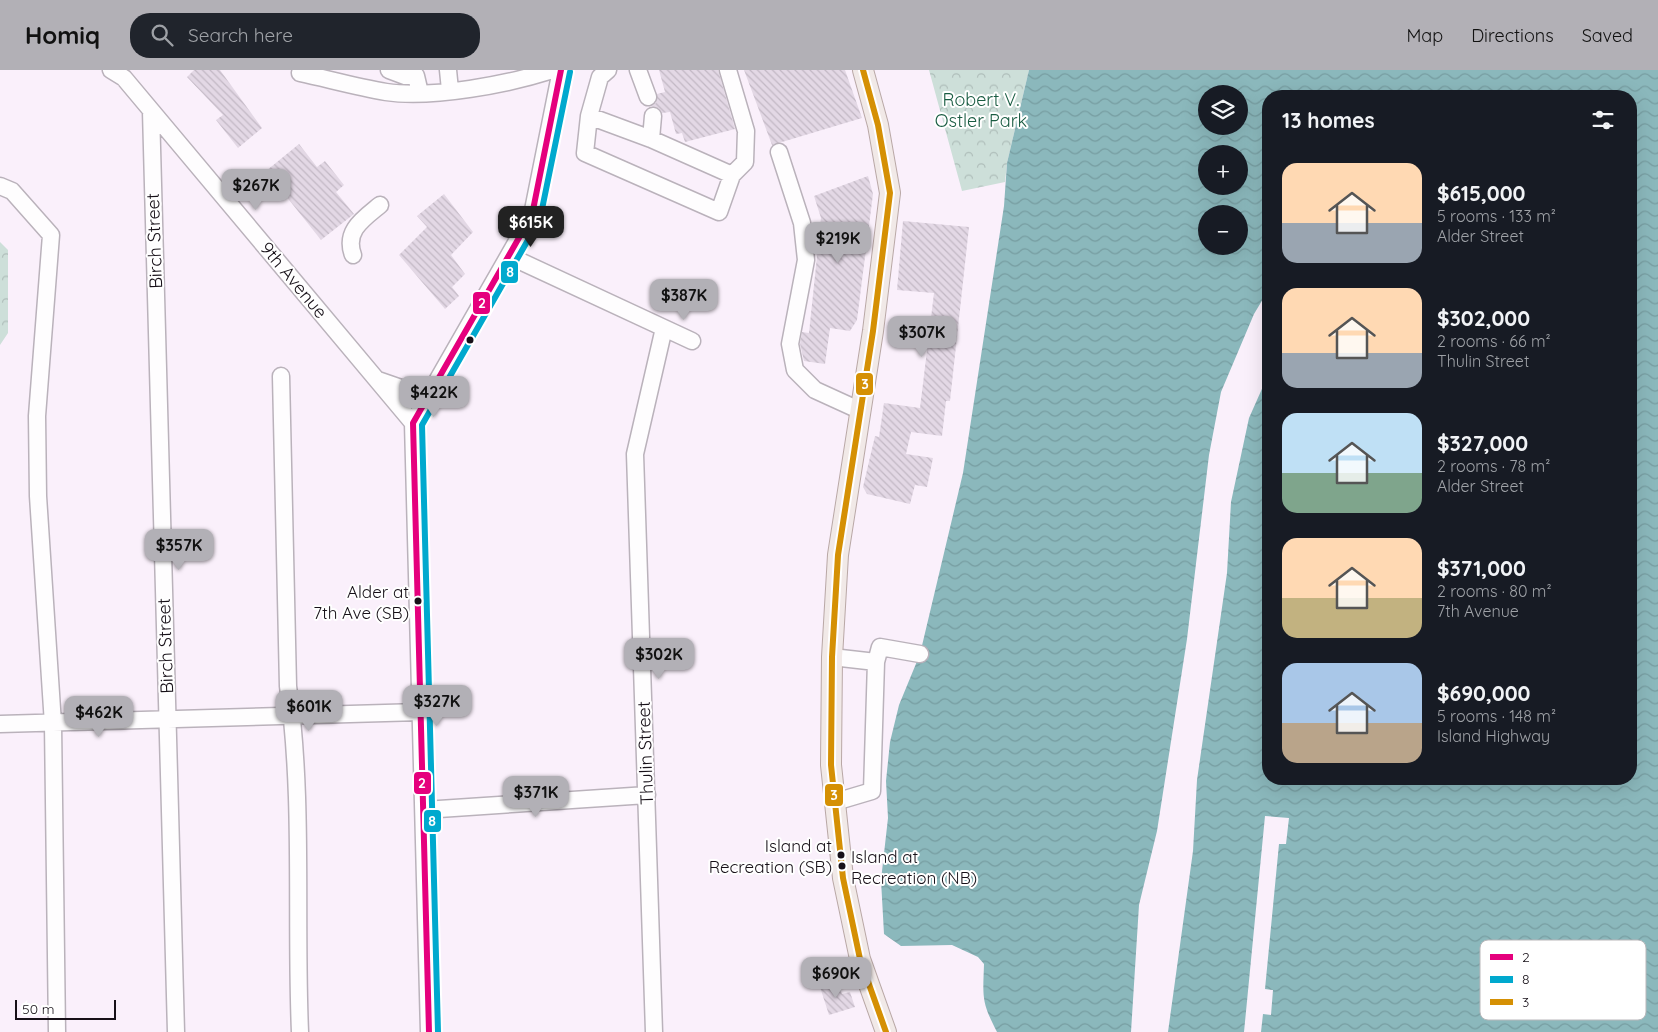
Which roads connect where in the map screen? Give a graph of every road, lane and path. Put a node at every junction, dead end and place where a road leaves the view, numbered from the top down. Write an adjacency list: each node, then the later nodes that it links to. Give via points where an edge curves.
1 (111, 70): 14 (street, 9th Avenue, via 124,78)
2 (389, 70): 12 (street, via 416,76)
3 (448, 70): 11 (street)
4 (553, 70): 11 (street)
5 (561, 70): 23 (street, via 532,215)
6 (608, 70): 15 (street, via 600,78)
7 (638, 70): 13 (street)
8 (728, 70): 19 (street, via 746,131 745,162)
9 (863, 70): 29 (main road, via 878,125 890,193)
10 (300, 73): 12 (street, via 388,92)
11 (450, 90): 12 (street)
12 (420, 93)
13 (648, 97)
14 (150, 111): 27 (street, 9th Avenue); 36 (street, Birch Street)
15 (589, 116): 17 (street); 19 (street, via 585,153 719,212)
16 (653, 116): 17 (street)
17 (651, 140): 19 (street)
18 (778, 152): 29 (street, via 802,223 806,260 790,344 796,370 815,390)
19 (732, 175)
20 (0, 186): 38 (street, via 12,192 50,235 37,416 38,496)
21 (380, 205): 22 (street, via 354,228 349,246)
22 (353, 255)
23 (509, 256): 24 (street); 28 (street)
24 (664, 328): 25 (street); 39 (street, Thulin Street, via 636,454)
25 (692, 341)
26 (281, 376): 35 (street, via 288,686)
27 (378, 380): 28 (street); 30 (street, 9th Avenue)
28 (427, 397): 30 (street)
29 (861, 410): 32 (main road, via 838,555)
30 (413, 424): 34 (street)
31 (920, 654): 33 (street, via 880,647)
32 (832, 657): 33 (street); 40 (main road, via 831,765)
33 (876, 662): 40 (street, via 872,791)
34 (420, 712): 35 (street); 41 (street)
35 (292, 717): 36 (street); 44 (street)
36 (167, 720): 38 (street); 43 (street, Birch Street)
37 (0, 724): 38 (street)
38 (53, 724): 42 (street)
39 (647, 795): 41 (street); 46 (street, Thulin Street)
40 (835, 802): 47 (main road, via 843,878 858,950)
41 (424, 810): 45 (street)
42 (57, 1032)
43 (176, 1032)
44 (300, 1032)
45 (429, 1032)
46 (654, 1032)
47 (886, 1032)

